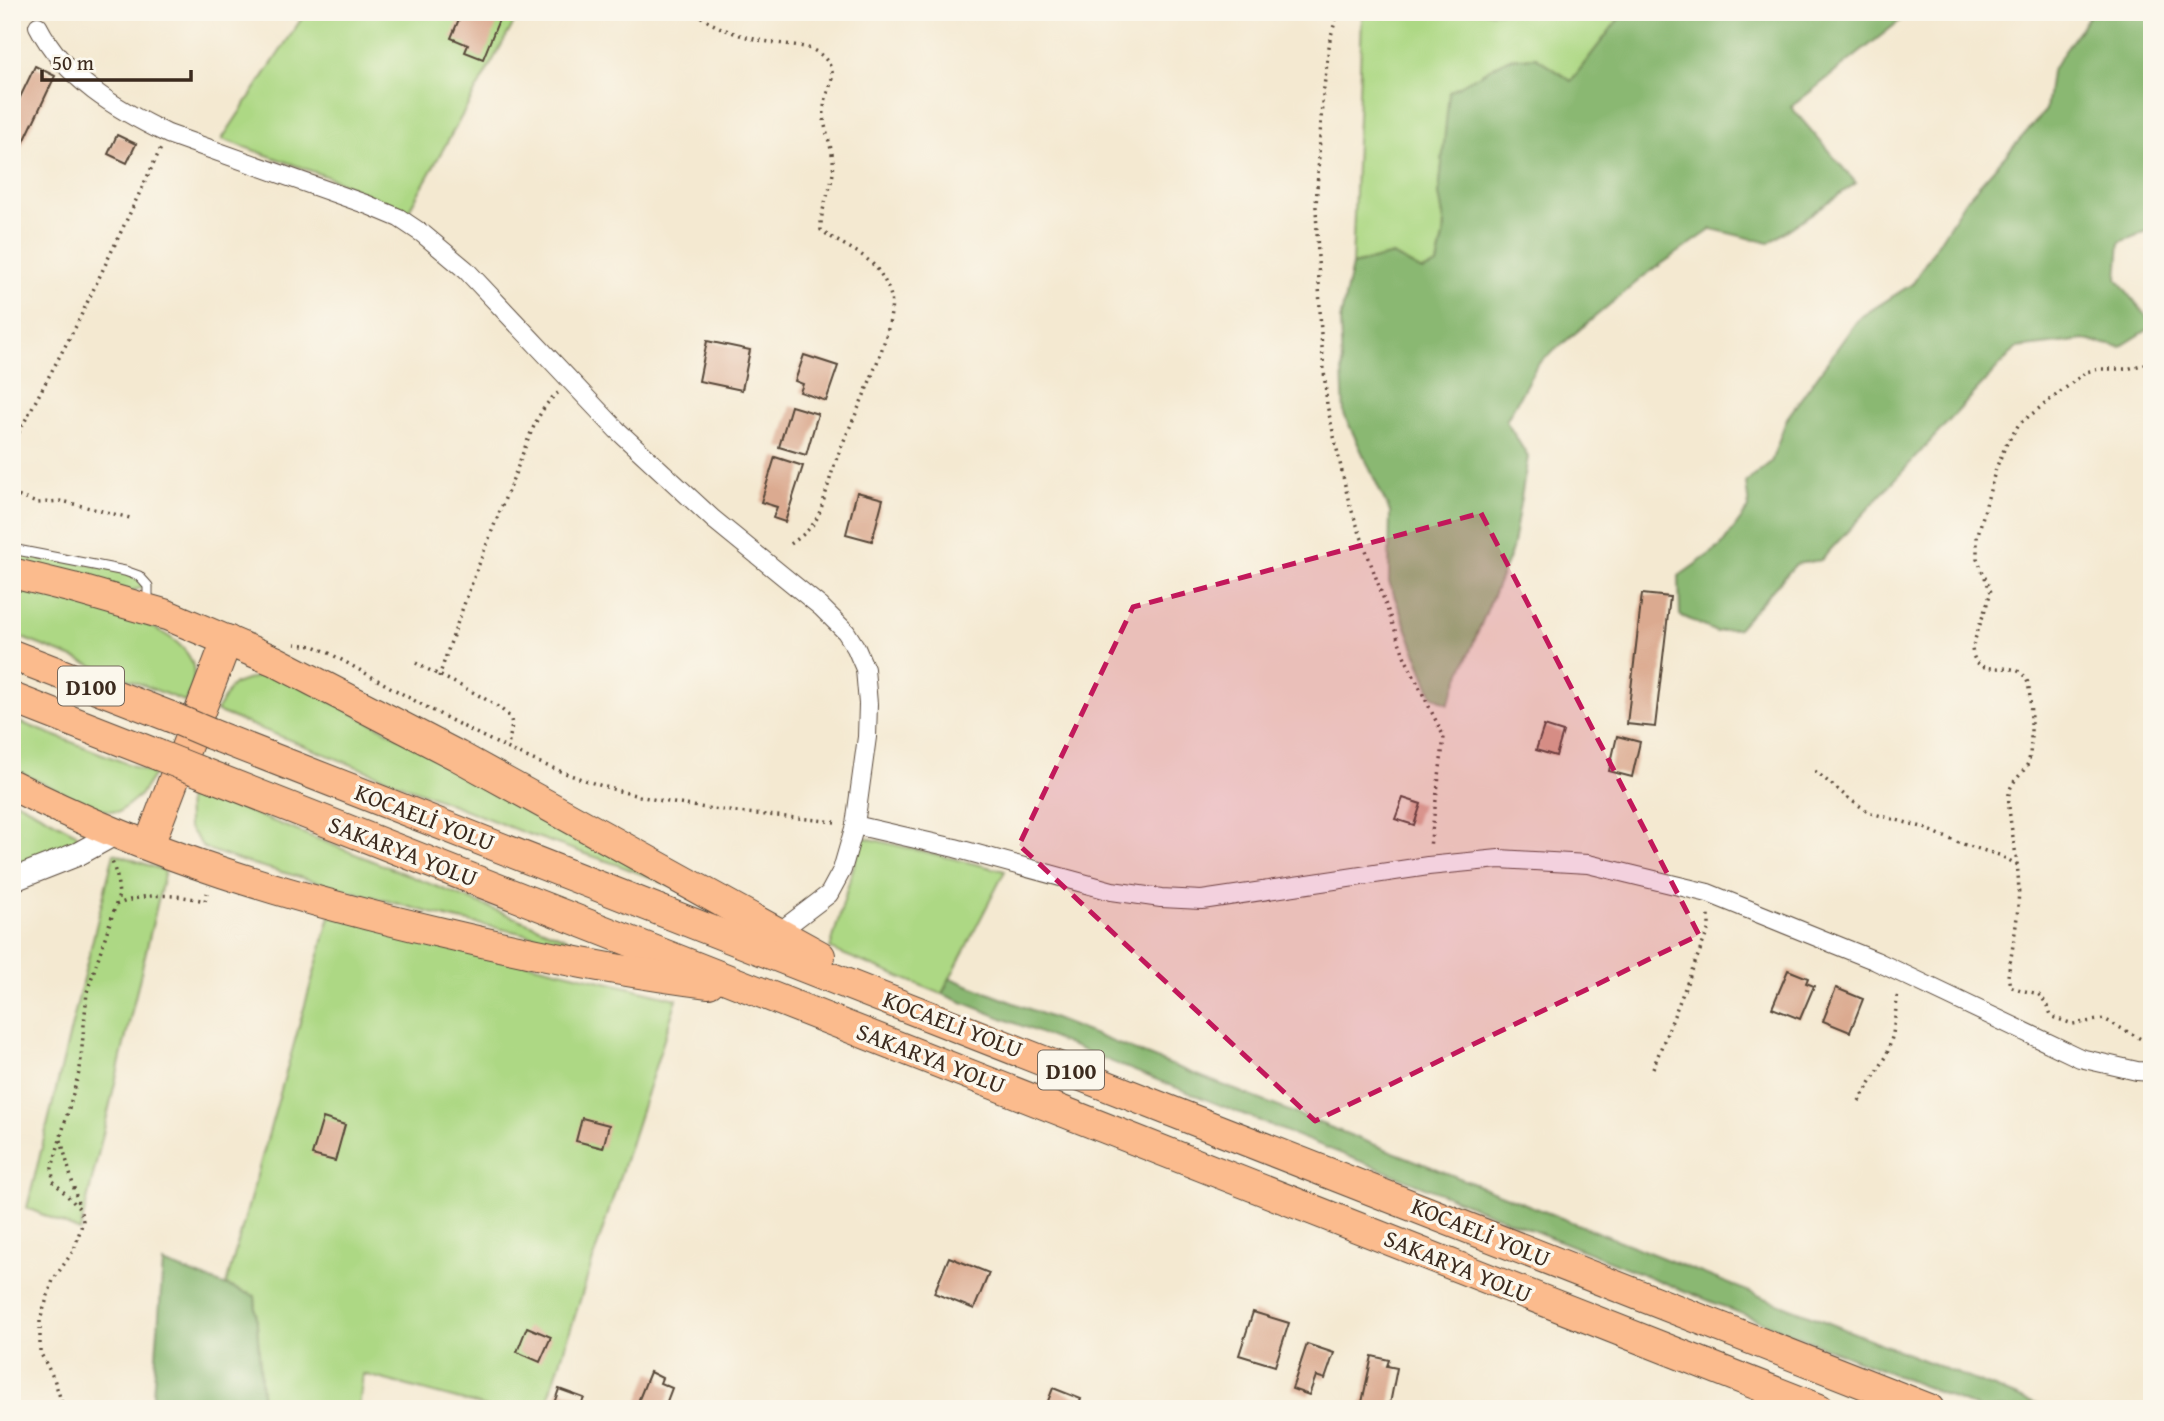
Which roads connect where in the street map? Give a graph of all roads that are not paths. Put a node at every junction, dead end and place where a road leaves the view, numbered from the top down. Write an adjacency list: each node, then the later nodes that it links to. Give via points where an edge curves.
1 (38, 26): 9 (street, via 62,64 115,106 168,134 328,189 399,218 424,234 466,270 617,429 713,519 821,607 846,632 865,669 867,737)
2 (12, 549): 4 (lane, via 139,576 148,586)
3 (12, 573): 4 (highway)
4 (149, 610): 5 (highway)
5 (227, 640): 11 (highway); 13 (highway, via 446,749)
6 (12, 654): 15 (highway, KOCAELİ YOLU / D100, bridge)
7 (12, 698): 14 (highway, SAKARYA YOLU / D100, bridge)
8 (12, 785): 10 (highway)
9 (855, 825): 13 (street, via 842,870 829,894); 16 (street, via 1112,891 1161,898 1202,900 1499,859 1552,860 1619,870 1708,893 1900,972 2080,1058)
10 (111, 836): 11 (highway); 12 (street)
11 (149, 845): 14 (highway, via 367,916 637,974)
12 (12, 880)
13 (779, 933): 15 (highway)
14 (752, 988): 17 (highway, SAKARYA YOLU / D100)
15 (908, 1006): 18 (highway, KOCAELİ YOLU / D100)
16 (2152, 1072)
17 (1819, 1409)
18 (1929, 1409)

